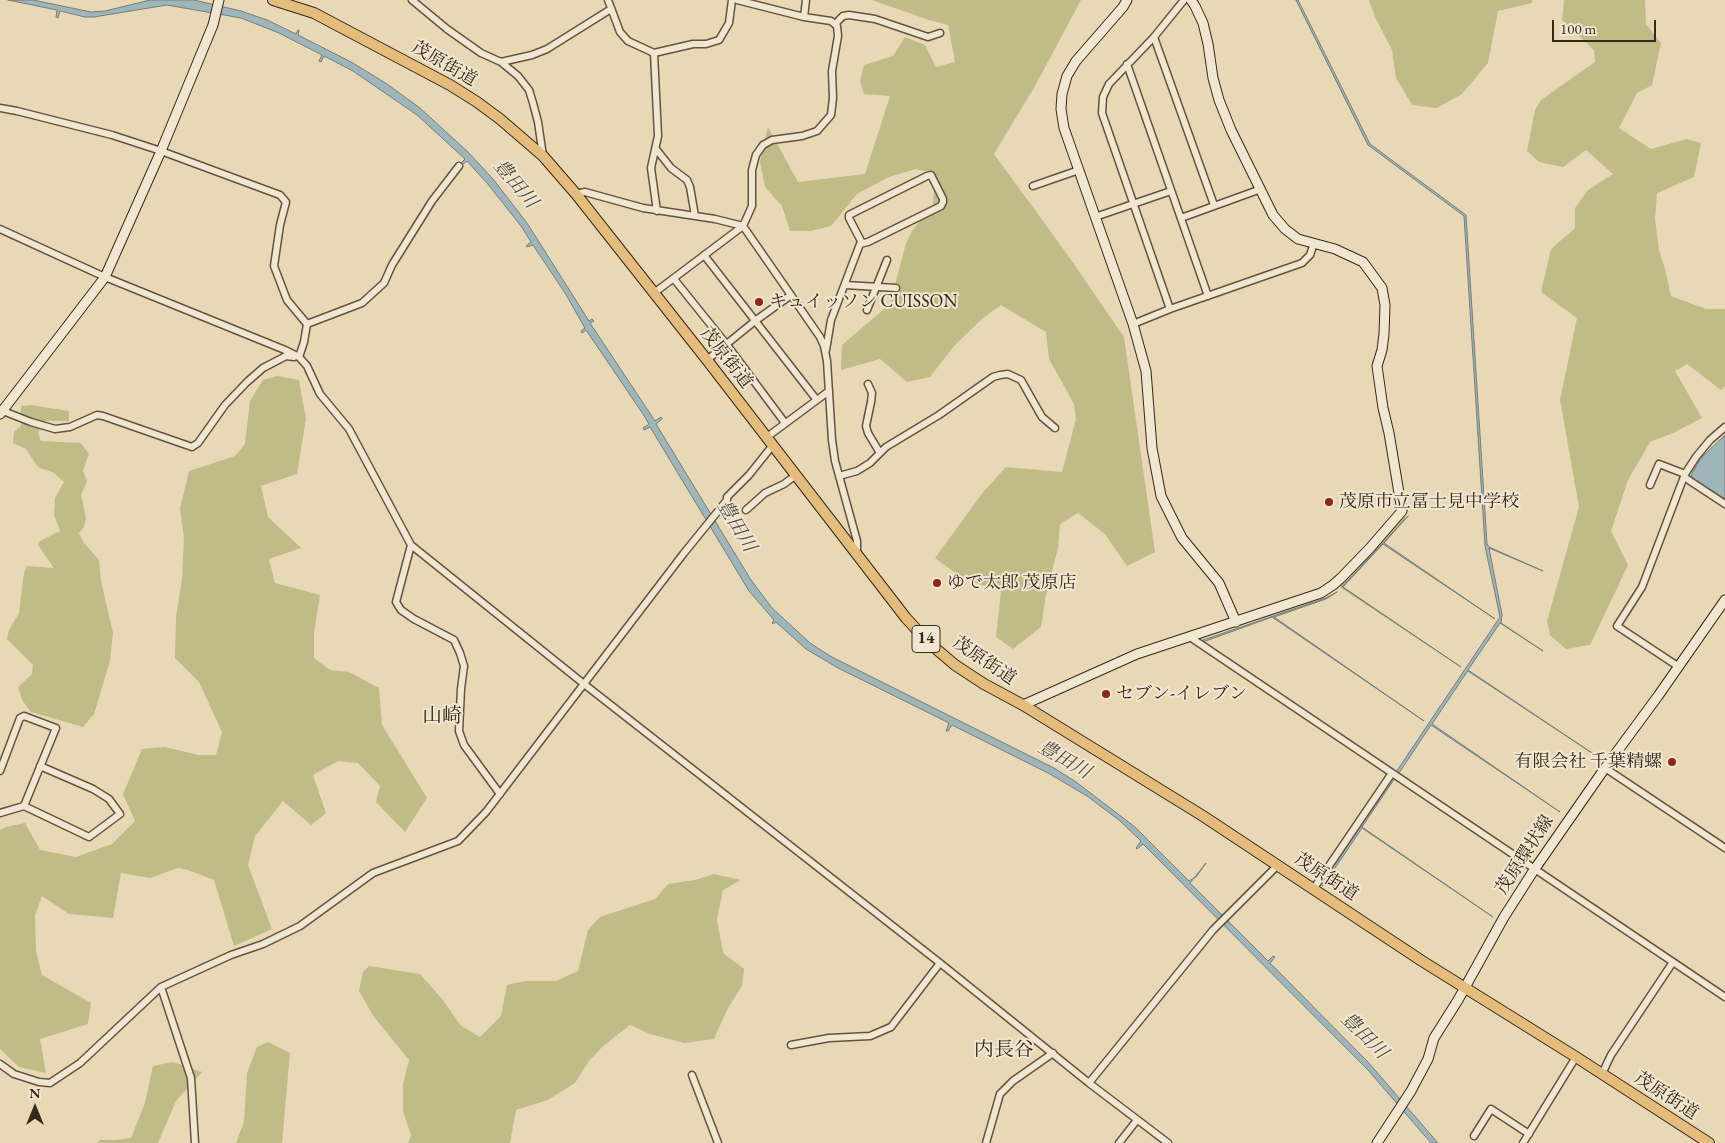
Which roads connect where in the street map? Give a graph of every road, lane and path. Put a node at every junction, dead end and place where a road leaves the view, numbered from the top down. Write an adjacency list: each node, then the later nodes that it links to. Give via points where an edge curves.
1 (219, 0): 21 (street, via 213,24)
2 (273, 0): 22 (main road, 茂原街道 / 14, via 314,13 443,81 493,113)
3 (412, 0): 17 (street, via 481,53)
4 (608, 0): 11 (street)
5 (732, 0): 16 (street, via 729,23 719,40)
6 (737, 0): 12 (street)
7 (806, 0): 12 (street)
8 (1127, 0): 24 (street, via 1067,76 1061,109)
9 (1184, 0): 15 (street)
10 (1191, 0): 26 (street, via 1204,23 1219,100)
11 (611, 9): 16 (street, via 620,32 628,41); 17 (street, via 547,49)
12 (804, 17): 13 (street)
13 (835, 24): 14 (street, via 843,16 850,15 875,19 928,37); 35 (street, via 838,36 832,71 831,115 818,131 772,140 763,145 752,170 752,206)
14 (940, 33)
15 (1154, 37): 18 (street); 30 (street)
16 (654, 53): 20 (street)
17 (501, 62): 22 (street, via 529,90)
18 (1127, 64): 27 (street); 29 (street, via 1109,84 1103,97 1102,113)
19 (0, 108): 21 (street, via 112,135)
20 (656, 149): 31 (street, via 652,175); 32 (street, via 671,168 687,180)
21 (161, 151): 41 (street); 52 (street, via 280,195 286,202 274,266 287,300)
22 (543, 156): 28 (main road, 茂原街道 / 14)
23 (459, 166): 52 (street, via 432,201 384,283 362,303)
24 (1079, 170): 25 (street); 33 (street)
25 (1033, 186)
26 (1261, 189): 30 (street); 37 (street, via 1273,215 1285,229 1298,239)
27 (1171, 191): 29 (street); 34 (street)
28 (576, 194): 31 (street, via 585,192); 46 (main road, 茂原街道 / 14)
29 (1134, 204): 33 (street); 49 (street)
30 (1214, 205): 34 (street)
31 (657, 211): 32 (street)
32 (695, 216): 35 (street)
33 (1096, 217): 53 (street)
34 (1181, 218): 48 (street)
35 (743, 226): 39 (street); 47 (street)
36 (0, 229): 41 (street)
37 (1314, 242): 48 (street, via 1310,255 1302,263); 76 (street, via 1363,262 1382,288 1384,334 1377,366 1402,511 1333,585 1305,600)
38 (862, 244): 38 (street, via 941,206 943,199 931,175 849,215); 43 (street)
39 (704, 255): 42 (street); 51 (street)
40 (887, 260): 44 (street)
41 (105, 277): 56 (street); 61 (street)
42 (674, 278): 46 (street); 54 (street)
43 (844, 284): 44 (street); 55 (street, via 831,320)
44 (876, 286): 45 (street); 50 (street)
45 (896, 288)
46 (654, 293): 57 (main road, 茂原街道 / 14)
47 (791, 295): 51 (street); 55 (street, via 820,337)
48 (1208, 296): 49 (street)
49 (1170, 309): 53 (street)
50 (867, 310)
51 (755, 321): 54 (street); 60 (street)
52 (307, 324): 56 (street)
53 (1133, 324): 76 (street, via 1146,371 1152,448 1161,496 1182,538 1219,583)
54 (727, 345): 57 (street); 62 (street)
55 (826, 353): 59 (street)
56 (299, 358): 61 (street, via 286,356 263,368 225,405 198,444 192,447 103,416 97,415 70,427 55,429); 73 (street, via 307,366 320,394 349,429)
57 (707, 360): 65 (main road, 茂原街道 / 14)
58 (868, 384): 66 (street, via 872,393 866,426)
59 (829, 391): 60 (street); 68 (street, via 832,440)
60 (816, 399): 62 (street)
61 (1, 412)
62 (786, 423): 65 (street)
63 (1056, 428): 66 (street, via 1042,417 1021,380 1008,374 1000,375)
64 (1725, 428): 69 (street, via 1710,440)
65 (770, 441): 67 (main road, 茂原街道 / 14); 79 (street, via 749,475 727,497)
66 (880, 453): 68 (street, via 857,471)
67 (796, 475): 72 (street, via 765,493); 74 (main road, 茂原街道 / 14)
68 (839, 476): 74 (street, via 858,541)
69 (1684, 476): 70 (street, via 1659,464); 71 (street); 78 (street, via 1642,587 1617,626)
70 (1650, 485)
71 (1725, 504)
72 (746, 510)
73 (411, 545): 79 (street); 85 (street, via 396,602 414,619 454,640 464,666 459,731 464,745)
74 (857, 554): 80 (main road, 茂原街道 / 14, via 928,642 984,684)
75 (1725, 600): 78 (street, 茂原環状線)
76 (1236, 622): 77 (street)
77 (1190, 637): 80 (street, via 1116,662); 84 (street)
78 (1678, 666): 82 (street, 茂原環状線)
79 (584, 684): 85 (street); 93 (street)
80 (1023, 705): 89 (main road, 茂原街道 / 14)
81 (40, 766): 83 (street, via 56,728 24,716 20,718); 86 (street); 86 (street, via 93,789 109,799 120,814 89,837)
82 (1605, 768): 88 (street); 90 (street, 茂原環状線)
83 (0, 770)
84 (1392, 774): 90 (street); 91 (street)
85 (500, 794): 95 (street, via 458,841 372,873 300,926)
86 (24, 806): 87 (street)
87 (0, 813)
88 (1725, 848)
89 (1278, 865): 91 (main road, 茂原街道 / 14); 103 (street, via 1213,930)
90 (1534, 870): 92 (street); 94 (street, 茂原環状線)
91 (1314, 888): 94 (main road, 茂原街道 / 14)
92 (1673, 962): 96 (street); 101 (street, via 1611,1055)
93 (940, 963): 97 (street, via 891,1027 870,1036 829,1038); 98 (street)
94 (1465, 987): 99 (main road, 茂原街道 / 14); 112 (street, 茂原環状線, via 1434,1038 1428,1059 1410,1092)
95 (161, 988): 100 (street, via 80,1063 50,1083 14,1074); 107 (street, via 191,1078)
96 (1725, 997)
97 (791, 1045)
98 (1053, 1053): 103 (street); 109 (street, via 1000,1094)
99 (1576, 1057): 101 (main road, 茂原街道 / 14); 105 (street)
100 (0, 1064)
101 (1602, 1074): 114 (main road, 茂原街道 / 14)
102 (692, 1075): 108 (street)
103 (1089, 1083): 104 (street)
104 (1137, 1120): 110 (street); 111 (street)
105 (1529, 1134): 106 (street, via 1492,1109); 113 (street)
106 (1474, 1136)
107 (195, 1143)
108 (718, 1143)
109 (986, 1143)
110 (1119, 1143)
111 (1168, 1143)
112 (1376, 1143)
113 (1523, 1143)
114 (1709, 1143)

